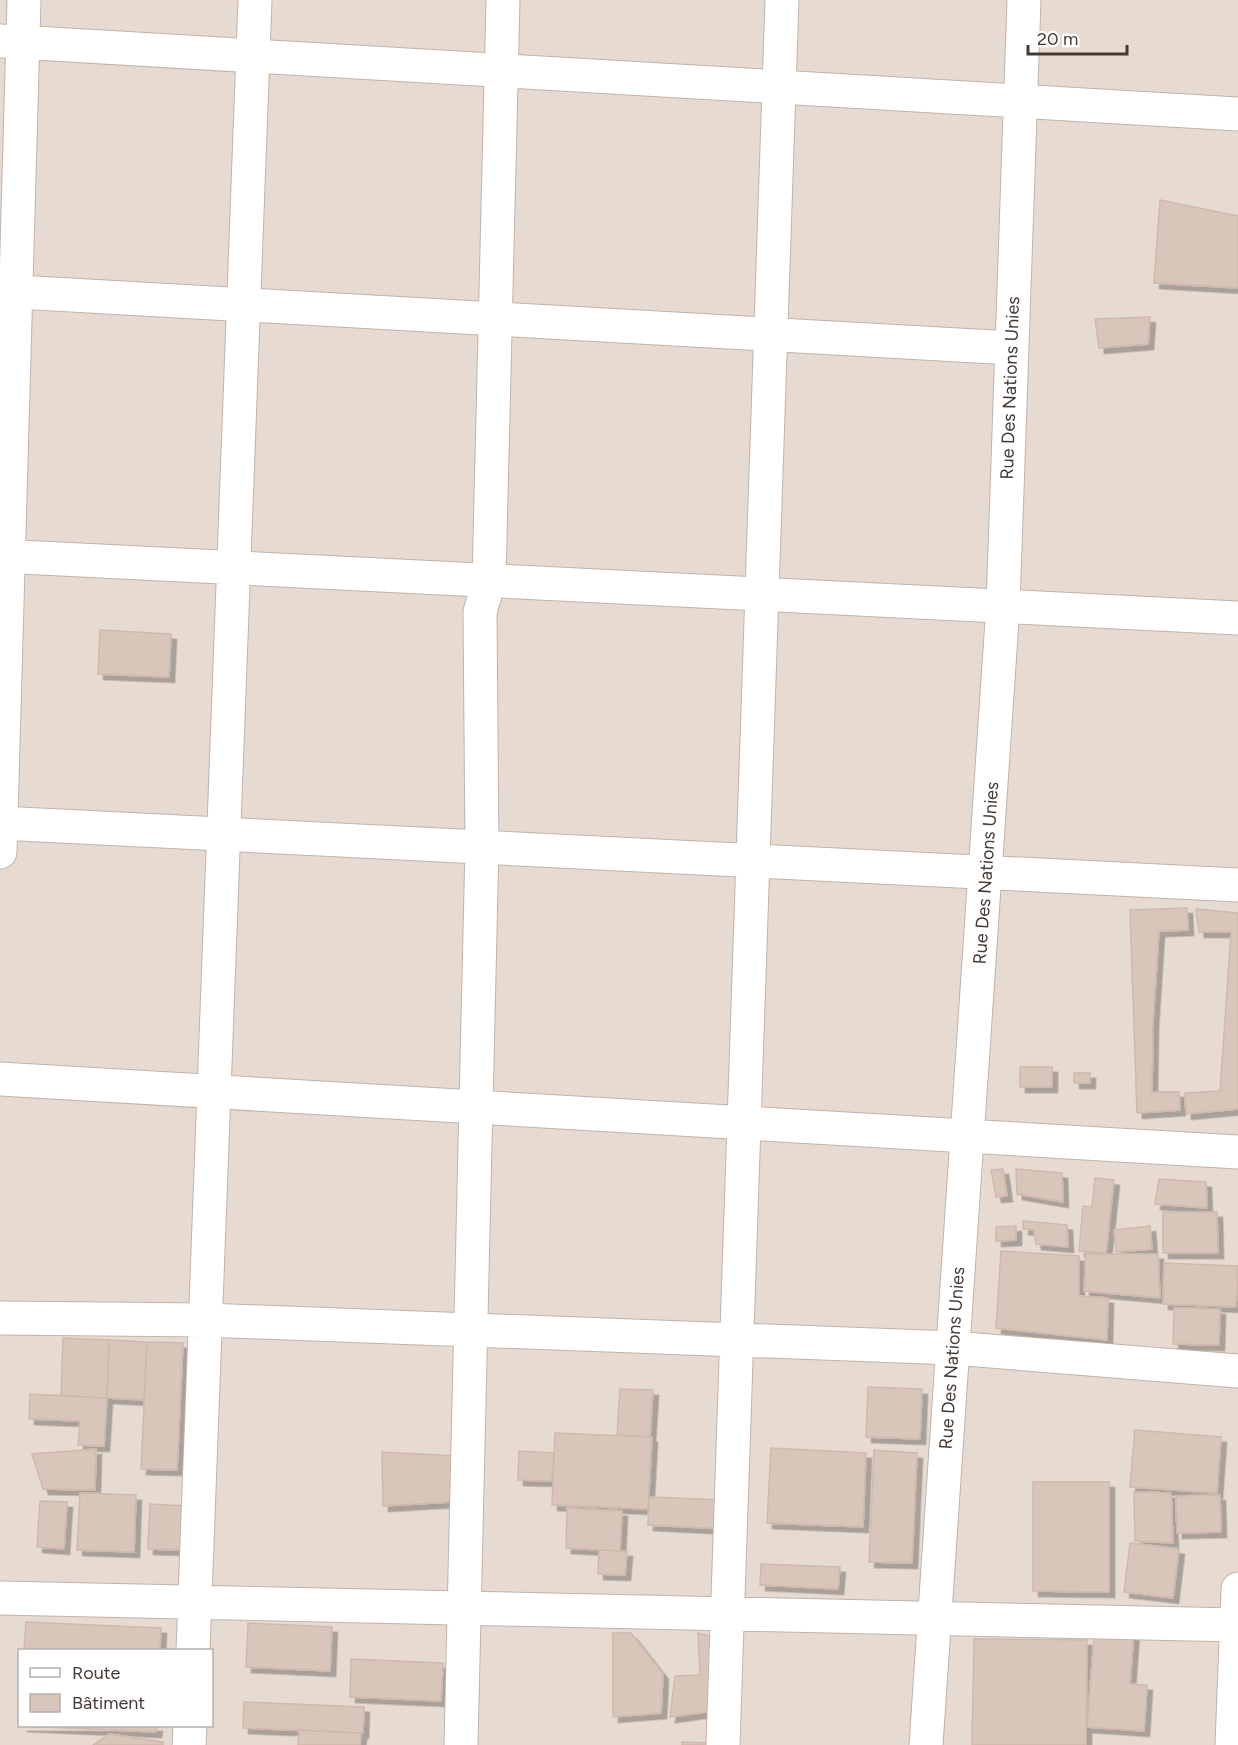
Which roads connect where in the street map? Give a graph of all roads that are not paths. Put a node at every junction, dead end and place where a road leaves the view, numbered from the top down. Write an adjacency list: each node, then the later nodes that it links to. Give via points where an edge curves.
1 (24, 0): 6 (street)
2 (255, 0): 7 (street)
3 (503, 0): 8 (street)
4 (782, 0): 9 (street)
5 (1024, 0): 10 (street, Rue Des Nations Unies)
6 (11, 41): 7 (street); 12 (street)
7 (252, 56): 8 (street); 13 (street)
8 (500, 70): 9 (street); 14 (street)
9 (779, 87): 10 (street); 15 (street)
10 (1020, 101): 11 (street); 16 (street, Rue Des Nations Unies)
11 (1238, 114)
12 (8, 292): 13 (street); 17 (street)
13 (243, 305): 14 (street); 18 (street)
14 (495, 319): 15 (street); 19 (street)
15 (770, 334): 16 (street); 20 (street)
16 (1012, 348): 21 (street, Rue Des Nations Unies)
17 (4, 557): 18 (street); 23 (street)
18 (233, 568): 19 (street); 24 (street)
19 (489, 581): 20 (street); 25 (street, via 480,612)
20 (762, 595): 21 (street); 27 (street)
21 (1003, 606): 22 (street); 28 (street, Rue Des Nations Unies)
22 (1238, 618)
23 (0, 823): 24 (street); 26 (street)
24 (223, 834): 25 (street); 31 (street)
25 (482, 847): 27 (street); 32 (street)
26 (0, 852)
27 (753, 861): 28 (street); 33 (street)
28 (986, 873): 29 (street); 34 (street, Rue Des Nations Unies)
29 (1238, 885)
30 (0, 1079): 31 (street)
31 (213, 1091): 32 (street); 37 (street)
32 (476, 1107): 33 (street); 38 (street)
33 (745, 1123): 34 (street); 39 (street)
34 (968, 1136): 35 (street); 40 (street, Rue Des Nations Unies)
35 (1238, 1152)
36 (0, 1318): 37 (street)
37 (205, 1320): 38 (street); 44 (street)
38 (470, 1330): 39 (street); 45 (street)
39 (737, 1342): 40 (street); 46 (street)
40 (953, 1348): 41 (street); 47 (street, Rue Des Nations Unies)
41 (1238, 1371)
42 (1238, 1589): 48 (street)
43 (0, 1598): 44 (street)
44 (195, 1602): 45 (street); 49 (street)
45 (464, 1608): 46 (street); 52 (street)
46 (728, 1614): 47 (street); 53 (street)
47 (933, 1618): 48 (street); 54 (street, Rue Des Nations Unies)
48 (1238, 1625): 55 (street)
49 (193, 1649)
50 (190, 1727): 51 (street)
51 (189, 1745)
52 (461, 1745)
53 (723, 1745)
54 (926, 1745)
55 (1232, 1745)

